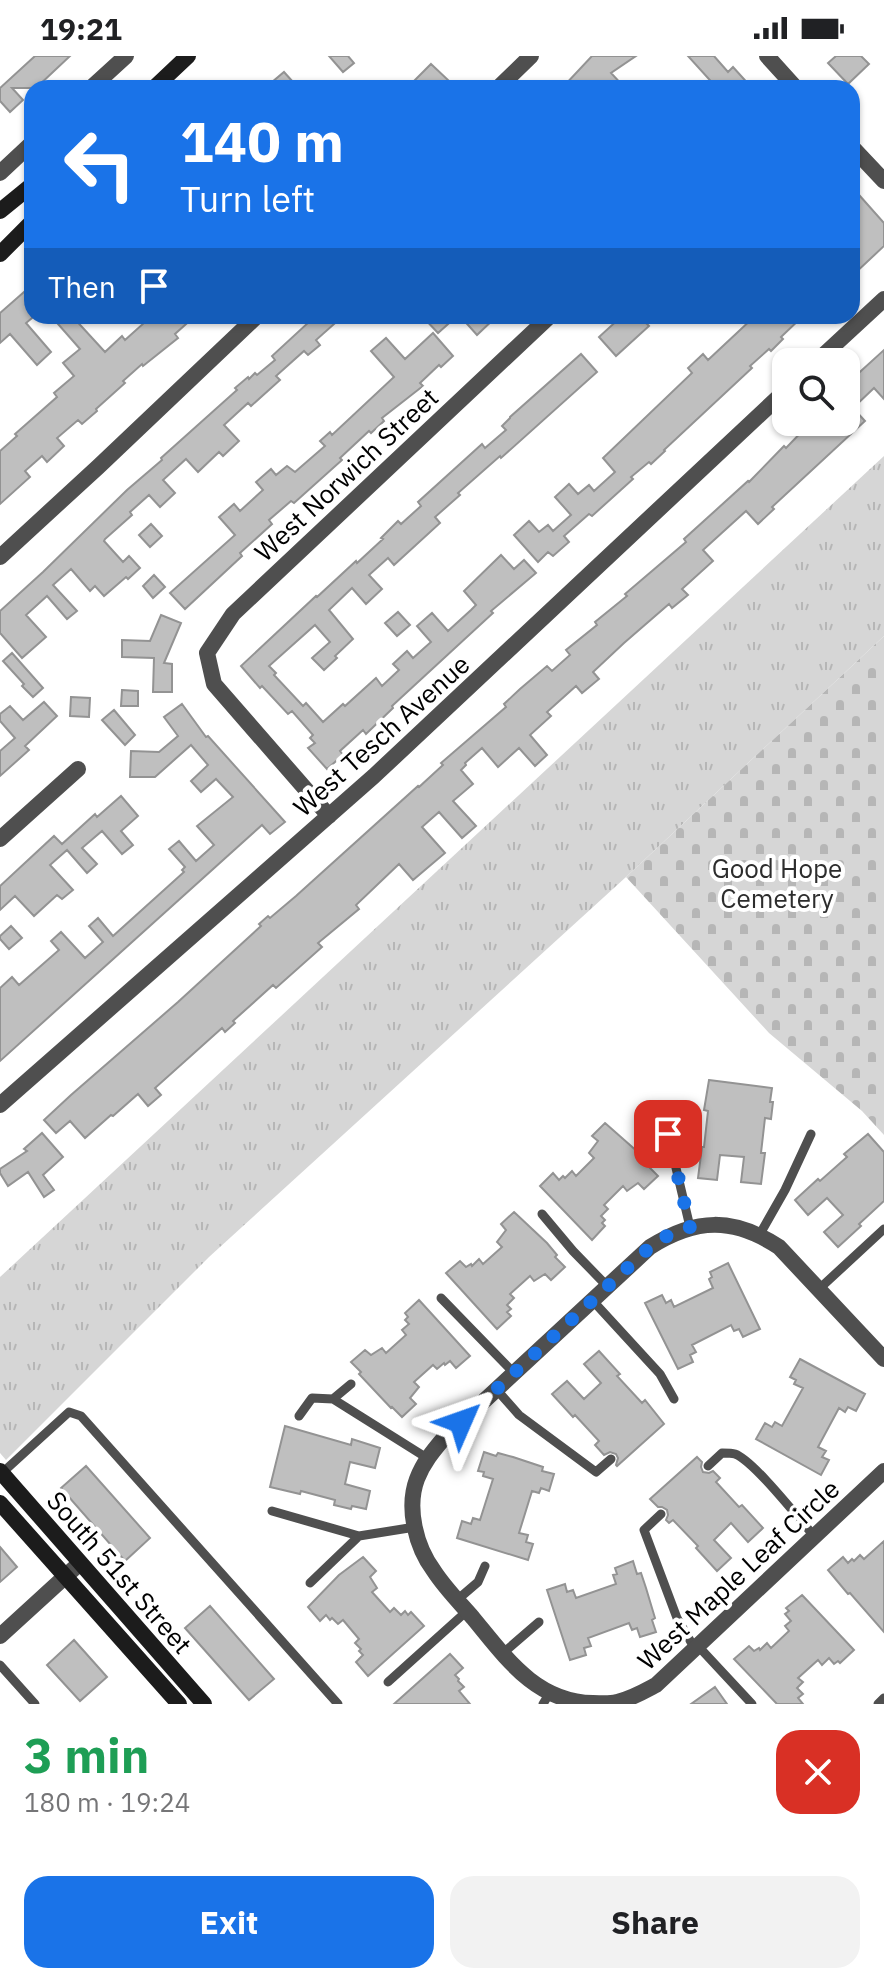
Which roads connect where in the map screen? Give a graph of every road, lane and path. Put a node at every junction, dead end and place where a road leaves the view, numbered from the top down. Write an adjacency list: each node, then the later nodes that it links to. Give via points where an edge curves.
1 (126, 56): 5 (street)
2 (188, 56): 6 (street)
3 (531, 56): 7 (street)
4 (767, 56): 8 (street)
5 (111, 80)
6 (162, 80)
7 (506, 80)
8 (789, 80)
9 (24, 150): 11 (street)
10 (860, 156): 12 (street)
11 (0, 173)
12 (884, 181)
13 (24, 192): 14 (street)
14 (0, 211)
15 (24, 230): 16 (street)
16 (0, 254)
17 (884, 299): 18 (street)
18 (860, 321)
19 (248, 324): 24 (street)
20 (541, 324): 26 (street, West Norwich Street, via 233,614 207,653 214,684)
21 (857, 324): 22 (street)
22 (831, 348)
23 (772, 403): 26 (street, West Tesch Avenue)
24 (0, 557)
25 (78, 769): 27 (street)
26 (329, 816): 28 (street, West Tesch Avenue)
27 (0, 839)
28 (0, 1105)
29 (662, 1109): 32 (lane)
30 (811, 1134): 34 (lane)
31 (542, 1214): 35 (lane)
32 (690, 1227): 34 (street, West Maple Leaf Circle, via 738,1227); 35 (street, West Maple Leaf Circle, via 650,1247)
33 (884, 1229): 36 (lane)
34 (760, 1234): 36 (street, West Maple Leaf Circle)
35 (608, 1287): 38 (street, West Maple Leaf Circle)
36 (819, 1289): 39 (street, West Maple Leaf Circle)
37 (441, 1298): 40 (lane)
38 (593, 1301): 40 (street, West Maple Leaf Circle); 44 (lane, via 660,1374)
39 (884, 1359)
40 (514, 1373): 42 (street, West Maple Leaf Circle)
41 (351, 1384): 43 (lane)
42 (496, 1389): 46 (street, West Maple Leaf Circle); 47 (lane, via 519,1415 596,1472)
43 (333, 1399): 45 (lane, via 312,1398); 46 (lane)
44 (674, 1399)
45 (299, 1416)
46 (427, 1458): 54 (street, West Maple Leaf Circle, via 412,1503)
47 (611, 1459)
48 (708, 1466): 56 (lane, via 722,1453 733,1453)
49 (884, 1471): 56 (street, West Maple Leaf Circle)
50 (1, 1473): 57 (street, South 51st Street); 73 (lane, via 69,1412 81,1416)
51 (0, 1503): 59 (street, South 51st Street)
52 (272, 1511): 55 (lane)
53 (661, 1514): 64 (lane, via 644,1530 677,1618)
54 (415, 1527): 55 (lane); 61 (street, West Maple Leaf Circle, via 432,1570)
55 (359, 1536): 60 (lane)
56 (815, 1537): 64 (street, West Maple Leaf Circle)
57 (80, 1563): 59 (street); 72 (street, South 51st Street)
58 (485, 1566): 61 (lane)
59 (65, 1577): 63 (street); 71 (street, South 51st Street)
60 (310, 1583)
61 (462, 1606): 65 (street, West Maple Leaf Circle); 67 (lane)
62 (539, 1622): 65 (lane)
63 (0, 1636)
64 (696, 1648): 74 (street, West Maple Leaf Circle, via 656,1685); 75 (lane)
65 (502, 1654): 69 (street, West Maple Leaf Circle)
66 (0, 1665): 70 (lane)
67 (388, 1682)
68 (884, 1698): 76 (lane)
69 (546, 1699): 74 (street, West Maple Leaf Circle)
70 (35, 1704)
71 (179, 1704)
72 (204, 1704)
73 (338, 1704)
74 (613, 1704)
75 (752, 1704)
76 (878, 1704)

